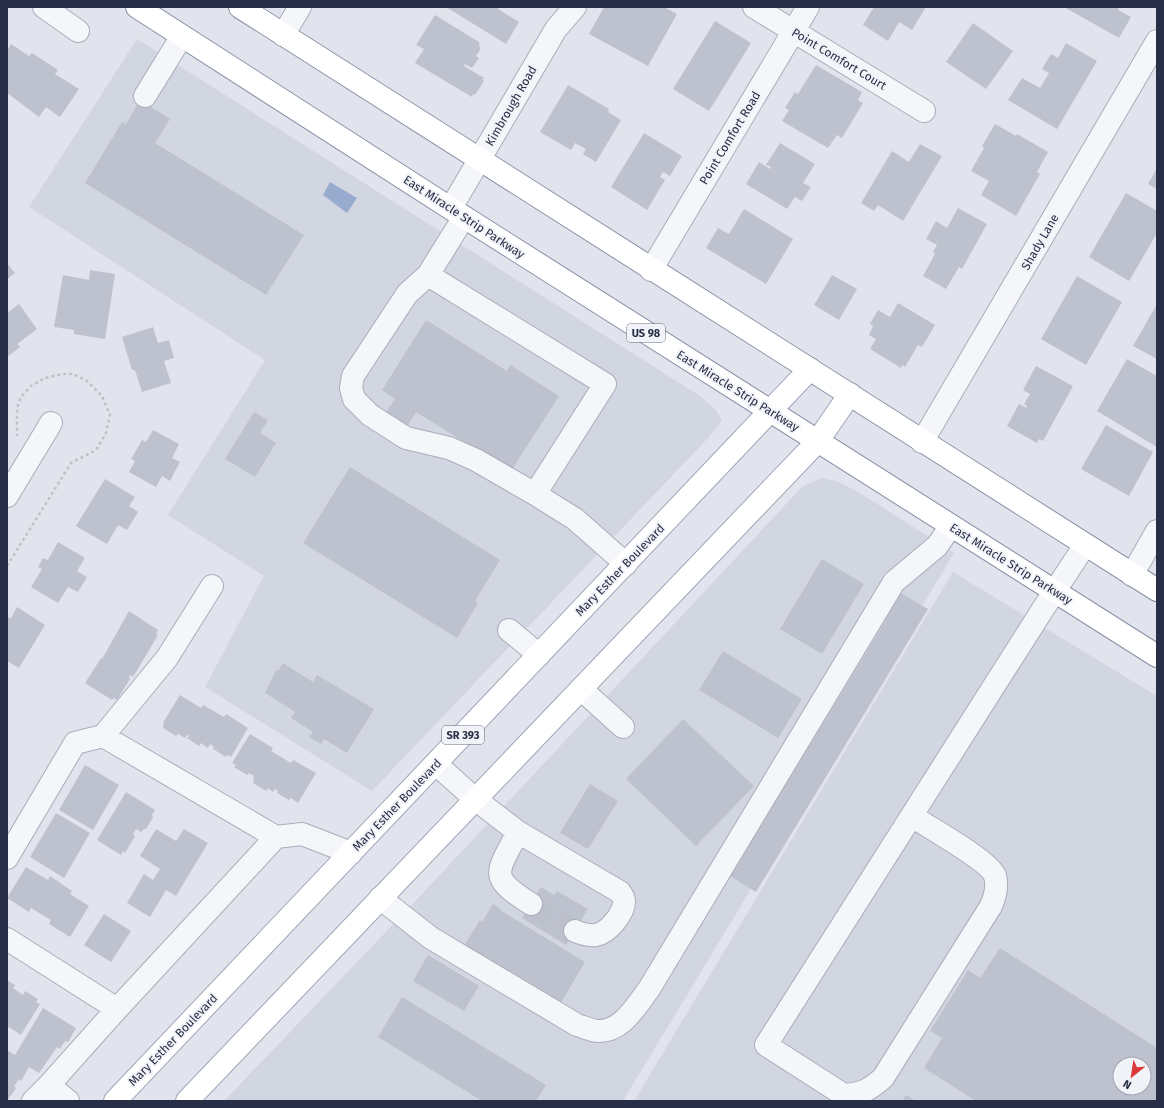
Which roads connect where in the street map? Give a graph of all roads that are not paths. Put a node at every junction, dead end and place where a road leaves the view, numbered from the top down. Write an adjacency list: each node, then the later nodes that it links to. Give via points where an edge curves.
1 (44, 7): 8 (street)
2 (137, 7): 11 (main road, East Miracle Strip Parkway / US 98)
3 (240, 7): 10 (main road)
4 (300, 7): 10 (street)
5 (575, 7): 15 (street, Kimbrough Road, via 556,29)
6 (754, 7): 9 (street, Point Comfort Court)
7 (808, 7): 9 (street, Point Comfort Road)
8 (78, 30)
9 (794, 31): 14 (street, Point Comfort Court); 17 (street, Point Comfort Road)
10 (283, 35): 15 (main road)
11 (182, 36): 13 (street); 16 (main road, East Miracle Strip Parkway / US 98)
12 (1157, 41): 24 (street, Shady Lane)
13 (145, 96)
14 (924, 111)
15 (479, 161): 16 (street, Kimbrough Road); 17 (main road)
16 (458, 213): 18 (street, Kimbrough Road); 21 (main road, East Miracle Strip Parkway / US 98)
17 (651, 270): 19 (main road)
18 (428, 275): 25 (street, via 605,384); 25 (street, Kimbrough Road, via 407,294 353,376 351,388 354,400 370,415 406,438 449,448 476,460)
19 (810, 369): 20 (main road); 21 (main road, Mary Esther Boulevard / SR 393)
20 (850, 394): 23 (main road); 24 (main road)
21 (771, 412): 23 (main road, East Miracle Strip Parkway / US 98); 30 (main road, Mary Esther Boulevard / SR 393)
22 (51, 423): 26 (street)
23 (817, 442): 27 (main road, East Miracle Strip Parkway / US 98); 38 (main road)
24 (922, 442): 29 (main road)
25 (535, 494): 30 (street, via 575,519)
26 (7, 496)
27 (951, 526): 34 (main road, East Miracle Strip Parkway / US 98); 48 (street, via 937,546 894,582 649,990 614,1029 598,1031 577,1025 431,938)
28 (1157, 531): 31 (street)
29 (1085, 545): 31 (main road); 34 (street)
30 (626, 564): 36 (main road, Mary Esther Boulevard / SR 393)
31 (1132, 575): 33 (main road)
32 (212, 586): 40 (street, via 167,658)
33 (1157, 590)
34 (1054, 592): 37 (main road, East Miracle Strip Parkway / US 98); 43 (street)
35 (509, 630): 36 (street)
36 (539, 655): 41 (main road, Mary Esther Boulevard / SR 393)
37 (1157, 656)
38 (581, 688): 39 (street); 42 (main road)
39 (623, 727)
40 (103, 736): 45 (street); 47 (street, via 75,743)
41 (436, 764): 42 (street); 46 (main road, Mary Esther Boulevard / SR 393)
42 (475, 799): 44 (street); 48 (main road)
43 (912, 816): 43 (street, via 982,860 995,875 996,892 991,906 883,1078 870,1089 844,1095 766,1046)
44 (518, 832): 49 (street, via 501,864 499,876); 50 (street, via 620,892 624,899 624,908 607,929 597,935 585,935)
45 (276, 837): 46 (street, via 302,834); 52 (street)
46 (351, 853): 56 (main road, Mary Esther Boulevard / SR 393)
47 (7, 858)
48 (380, 898): 57 (main road)
49 (531, 904)
50 (575, 931)
51 (7, 939): 52 (street)
52 (118, 1009): 53 (street)
53 (49, 1085): 54 (street); 55 (street)
54 (33, 1101)
55 (68, 1101)
56 (115, 1101)
57 (187, 1101)

